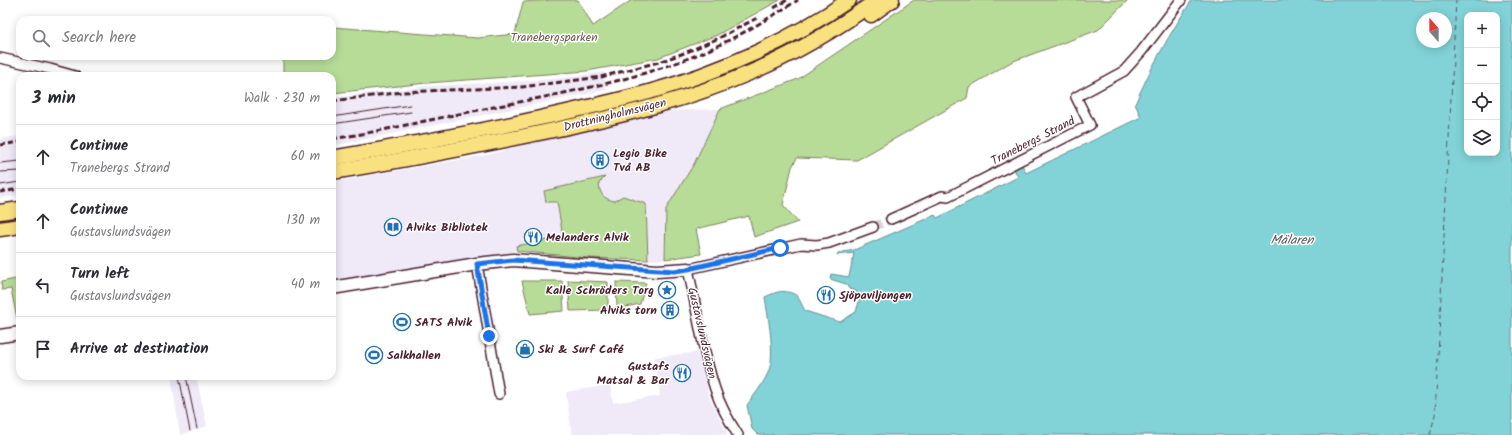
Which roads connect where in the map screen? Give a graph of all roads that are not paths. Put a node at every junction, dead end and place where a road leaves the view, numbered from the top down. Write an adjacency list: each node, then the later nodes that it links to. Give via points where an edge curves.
1 (848, 0): 8 (main road, Drottningholmsvägen, via 797,32 749,55 650,92 492,128)
2 (877, 0): 5 (main road, Drottningholmsvägen)
3 (892, 0): 5 (main road, via 838,35)
4 (1181, 0): 12 (street, Tranebergs Strand, via 1124,71 1076,97 1090,125 948,197 942,196)
5 (800, 49): 9 (main road, Drottningholmsvägen, via 753,72 700,93 654,107 493,143)
6 (0, 58): 7 (street)
7 (61, 72)
8 (336, 157)
9 (336, 171)
10 (16, 210): 11 (main road)
11 (0, 212)
12 (891, 219)
13 (16, 227): 15 (main road)
14 (873, 227): 17 (street, via 829,243 801,244)
15 (0, 229)
16 (477, 264): 17 (street, via 513,260 657,271); 18 (street); 21 (street)
17 (688, 269): 22 (street, Gustavslundsvägen, via 697,319 715,390)
18 (336, 287)
19 (16, 334): 20 (street)
20 (0, 336)
21 (499, 394)
22 (738, 435)

